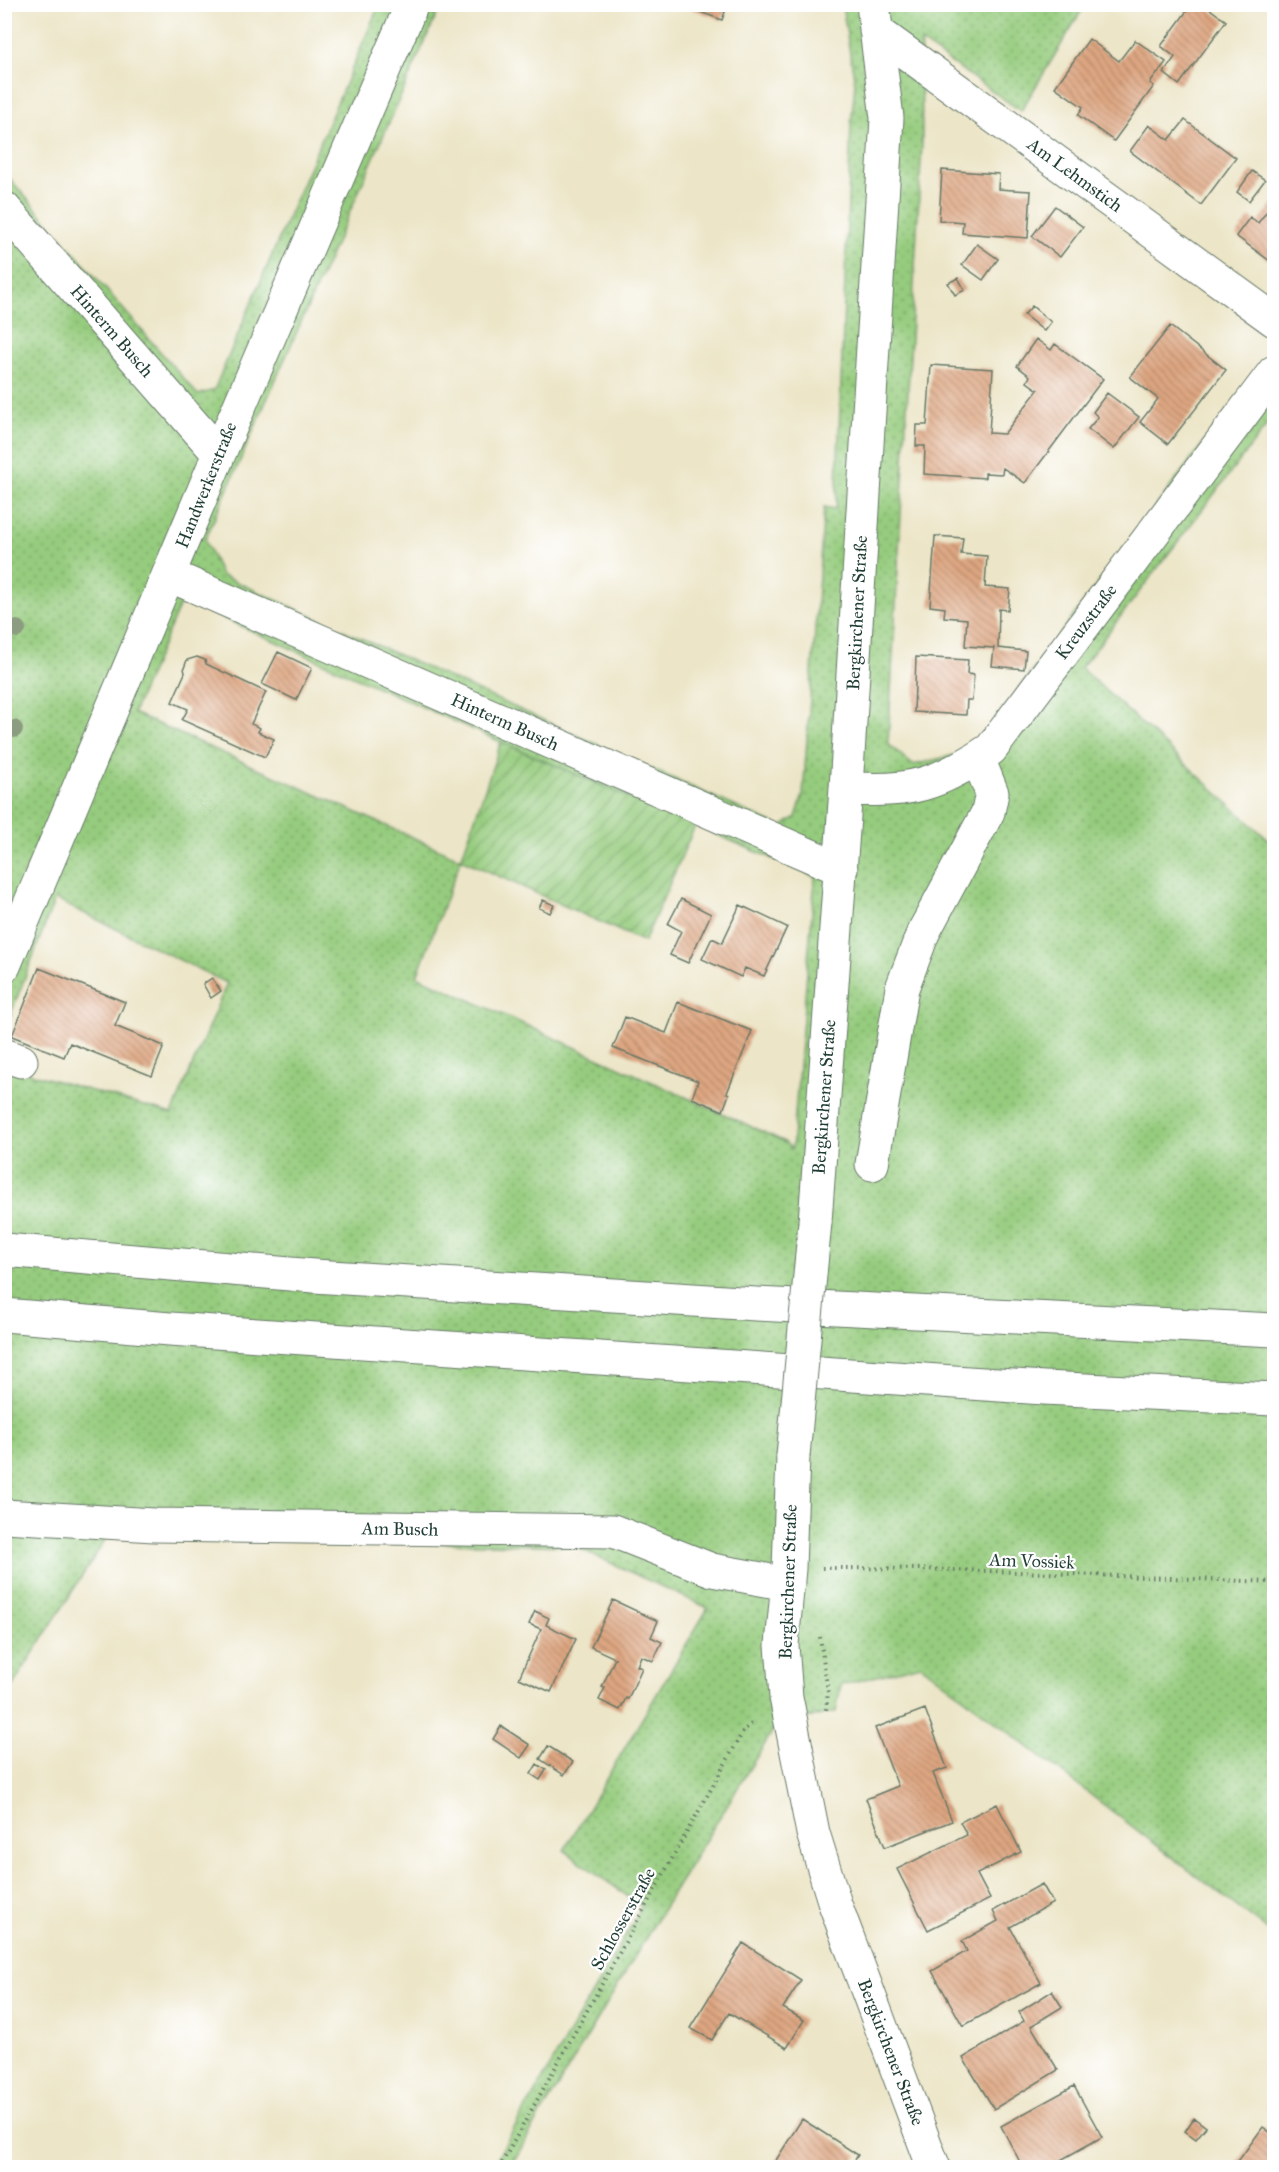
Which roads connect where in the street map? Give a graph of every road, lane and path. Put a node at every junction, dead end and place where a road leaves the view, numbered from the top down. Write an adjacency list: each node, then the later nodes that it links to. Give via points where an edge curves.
1 (412, 4): 6 (main road, Handwerkerstraße)
2 (875, 18): 4 (main road, Am Lehmstich); 9 (main road, Bergkirchener Straße, via 887,118)
3 (4, 208): 6 (main road, Hinterm Busch)
4 (1275, 320)
5 (1275, 372): 8 (main road, Kreuzstraße, via 991,749)
6 (219, 454): 7 (main road, Handwerkerstraße)
7 (169, 575): 10 (main road, Hinterm Busch); 11 (main road, Handwerkerstraße)
8 (978, 758): 9 (main road, Kreuzstraße, via 919,787 874,791); 12 (main road, via 992,793 988,812 923,933 902,988)
9 (846, 788): 10 (main road, Bergkirchener Straße)
10 (841, 869): 18 (main road, Bergkirchener Straße, bridge, via 793,1456)
11 (4, 966)
12 (872, 1164)
13 (4, 1250): 15 (main road, via 314,1276)
14 (4, 1315): 16 (main road, via 1044,1388)
15 (1275, 1330)
16 (1275, 1399)
17 (4, 1516): 18 (main road, Am Busch, via 154,1525 613,1531 712,1570)
18 (788, 1577): 19 (path, Am Vossiek, via 920,1568); 20 (main road, Bergkirchener Straße, via 782,1645)
19 (1275, 1582)
20 (786, 1697): 21 (path, Schlosserstraße, via 744,1731); 22 (main road, Bergkirchener Straße, via 813,1833 835,1904)
21 (499, 2168)
22 (934, 2168)

